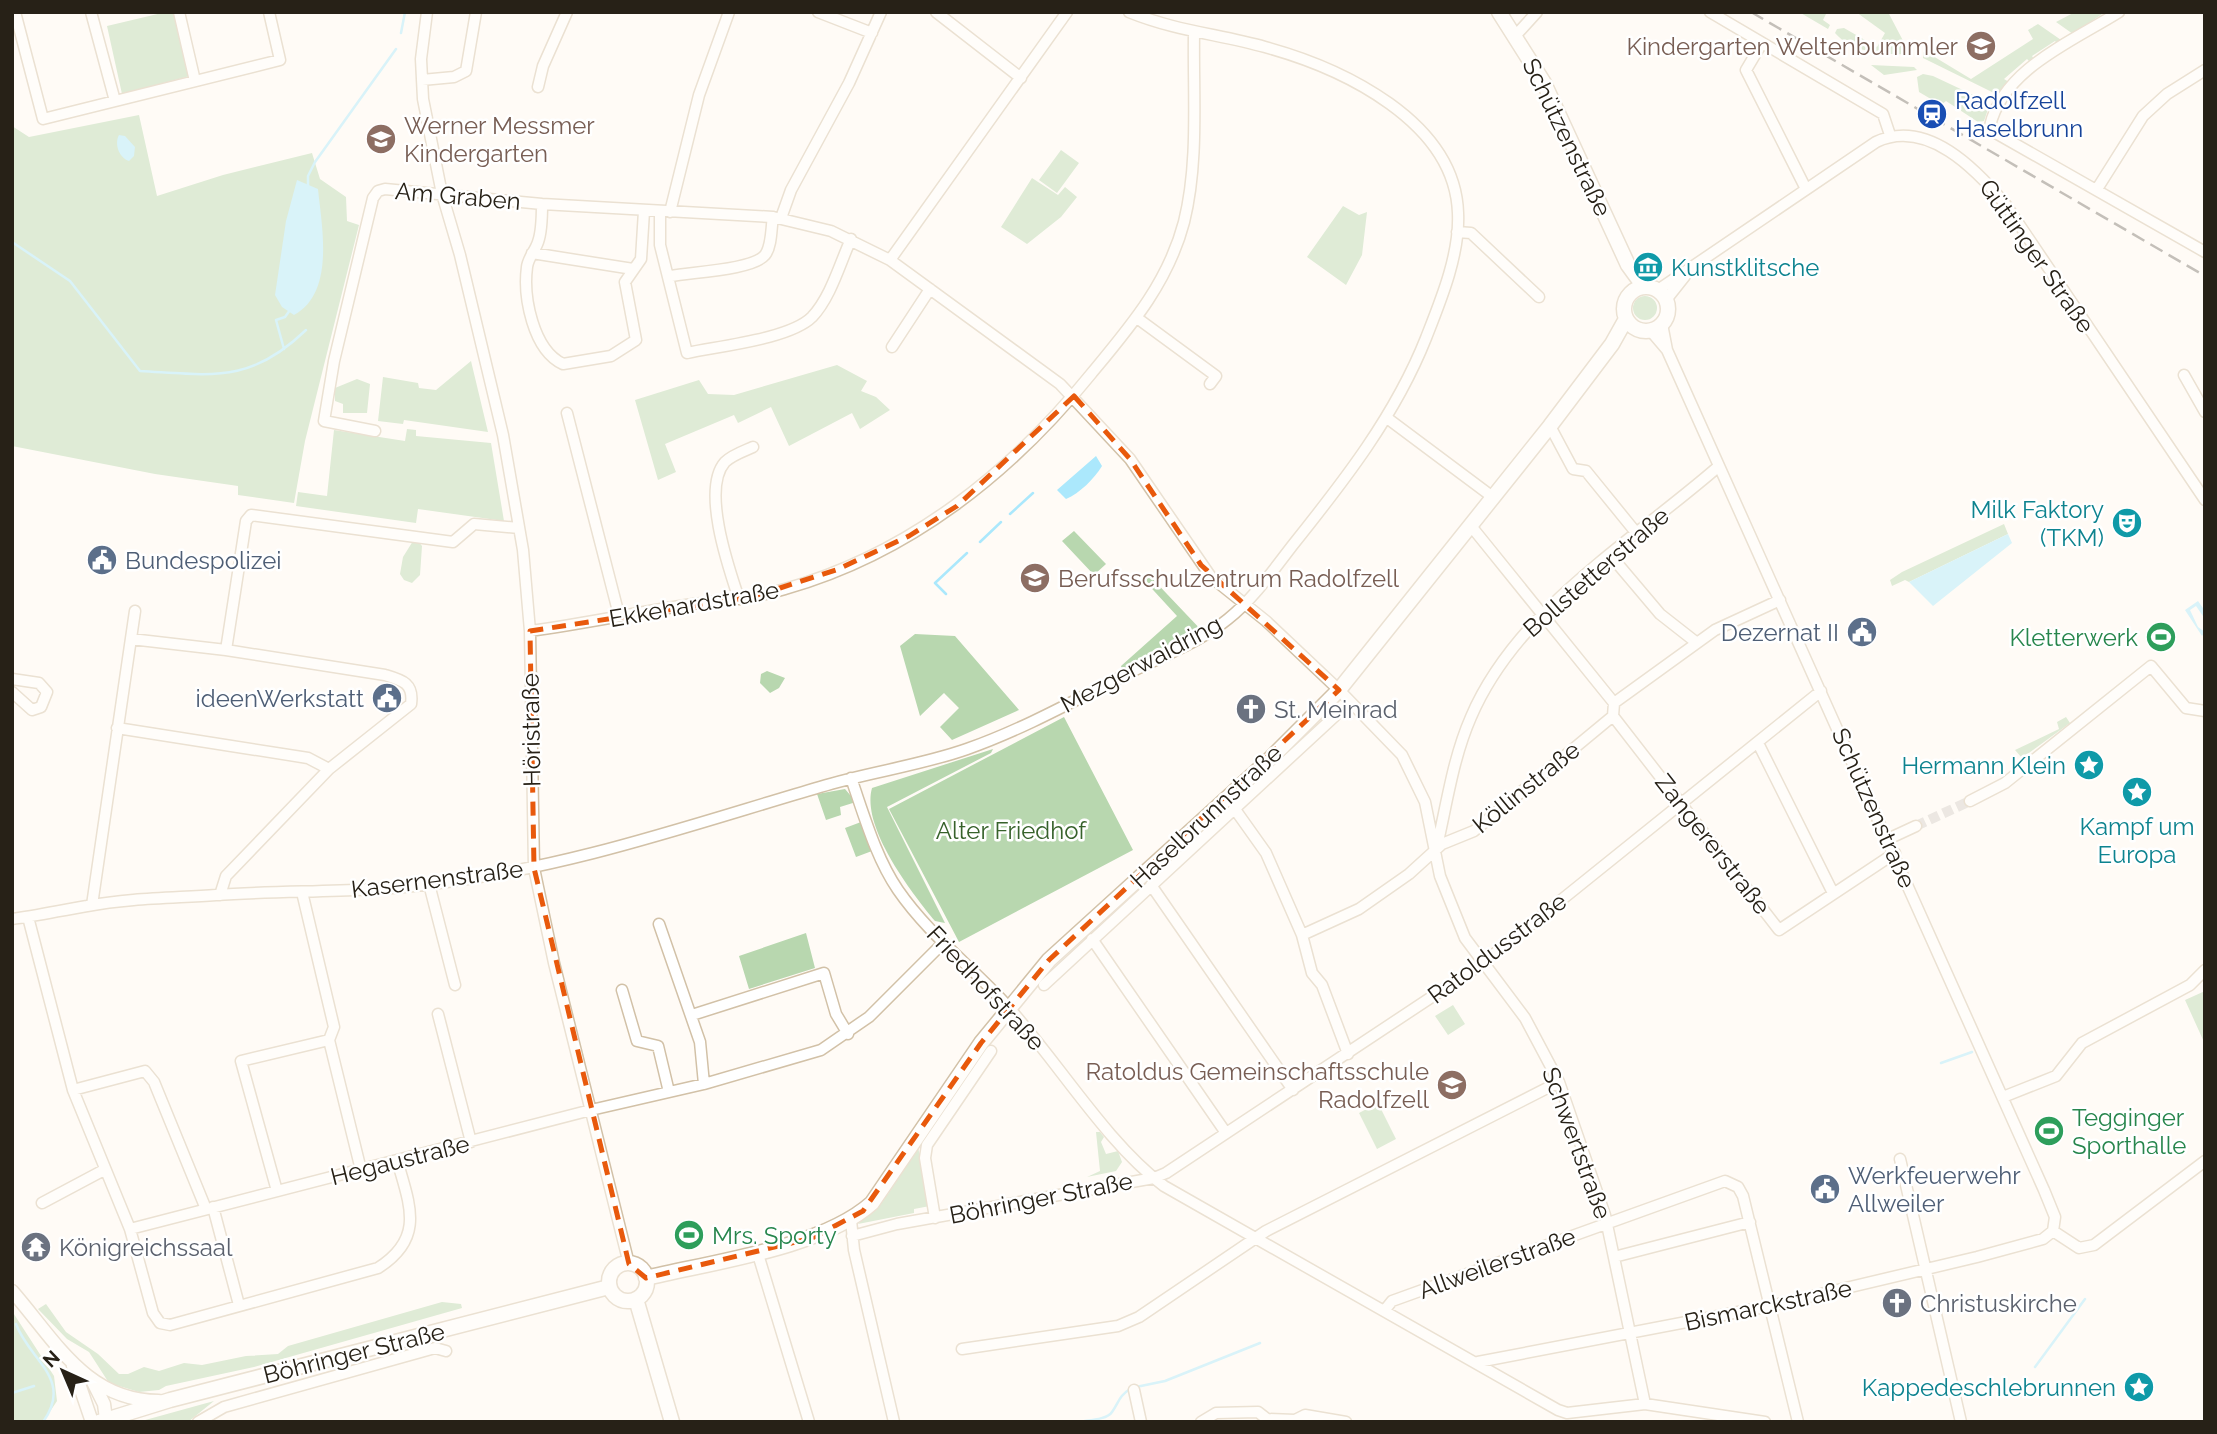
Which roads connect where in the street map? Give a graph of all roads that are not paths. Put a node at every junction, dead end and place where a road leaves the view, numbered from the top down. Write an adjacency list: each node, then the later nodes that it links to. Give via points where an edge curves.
1 (15, 12): 27 (street, via 43,119)
2 (92, 12): 27 (street)
3 (179, 12): 25 (street)
4 (269, 12): 25 (street, via 281,60)
5 (427, 12): 24 (street, Höristraße)
6 (475, 12): 24 (street, via 466,71)
7 (567, 12): 26 (street)
8 (729, 12): 34 (street)
9 (818, 12): 18 (street)
10 (881, 12): 18 (street)
11 (936, 12): 23 (street)
12 (1067, 12): 23 (street)
13 (1129, 12): 19 (street, Mezgerwaidring)
14 (1499, 12): 20 (main road, Schützenstraße)
15 (1537, 12): 20 (street)
16 (1710, 12): 21 (street)
17 (2119, 12): 30 (street, via 2020,76 1998,103 1990,126)
18 (872, 33): 35 (street)
19 (1194, 33): 36 (street, Mezgerwaidring, via 1298,57 1391,106 1422,132 1446,165 1455,187); 46 (street, Ekkehardstraße, via 1192,172 1187,208 1165,272)
20 (1516, 35): 44 (main road, Schützenstraße, via 1544,83 1628,265)
21 (1762, 43): 28 (street, via 1883,114); 29 (street, via 1746,69)
22 (2205, 70): 30 (street, via 2143,116)
23 (1021, 78): 40 (street)
24 (422, 80): 31 (street, Höristraße)
25 (195, 81): 27 (street)
26 (538, 87)
27 (115, 101)
28 (1890, 135): 29 (street); 61 (street, Güttinger Straße, via 1937,145 1982,176)
29 (1806, 189): 44 (street, via 1689,271)
30 (2097, 189): 38 (street)
31 (442, 194): 32 (street, Am Graben); 57 (street, Am Graben, via 385,189 373,198 324,421); 63 (street, Höristraße, via 503,435)
32 (542, 204): 33 (street, Am Graben); 39 (street, via 539,241)
33 (644, 211): 34 (street, Am Graben); 41 (street, via 641,259)
34 (665, 212): 35 (street, Am Graben); 42 (street, via 660,245)
35 (777, 218): 37 (street, Am Graben); 42 (street, via 768,250 760,259)
36 (1457, 232): 45 (street, via 1471,233); 55 (street, Mezgerwaidring, via 1435,314)
37 (851, 239): 40 (street, Am Graben); 42 (street, via 822,302 807,321 787,331 687,353)
38 (2203, 248)
39 (532, 253): 41 (street); 41 (street, via 526,284 537,338 547,353 563,364 611,356 636,341 625,282)
40 (890, 260): 43 (street, Am Graben)
41 (633, 269)
42 (671, 276)
43 (930, 289): 49 (street); 52 (street, Am Graben)
44 (1650, 292): 47 (main road, via 1624,307); 48 (main road, via 1668,310)
45 (1539, 296)
46 (1137, 318): 51 (street, via 1216,376); 52 (street, Ekkehardstraße)
47 (1630, 323): 48 (main road); 56 (main road, Haselbrunnstraße)
48 (1656, 327): 59 (street, Schützenstraße)
49 (892, 347)
50 (2184, 375): 53 (street)
51 (1210, 384)
52 (1074, 396): 66 (street, Ekkehardstraße, via 976,491 909,536 815,579); 68 (street, Am Graben, via 1130,459 1201,565 1225,591)
53 (2205, 412)
54 (567, 413): 71 (street)
55 (1387, 418): 60 (street); 68 (street, Mezgerwaidring, via 1352,470)
56 (1550, 426): 60 (main road, Haselbrunnstraße); 64 (street, via 1573,469 1588,473)
57 (374, 431)
58 (753, 447): 66 (street, via 722,466 717,494 719,537)
59 (1719, 466): 64 (street, Bollstetterstraße); 67 (street, Schützenstraße)
60 (1494, 498): 62 (main road, Haselbrunnstraße)
61 (2205, 500)
62 (1471, 526): 70 (street); 77 (main road, Haselbrunnstraße)
63 (519, 528): 72 (street, Höristraße); 75 (street, via 474,524 453,542 251,515 246,521)
64 (1638, 534): 65 (street, Bollstetterstraße)
65 (1611, 556): 70 (street, Bollstetterstraße); 74 (street, via 1660,614)
66 (739, 599): 71 (street, Ekkehardstraße)
67 (1780, 600): 74 (street); 78 (street, Schützenstraße)
68 (1245, 604): 77 (street, Schwertstraße); 87 (street, Mezgerwaidring, via 1211,632 994,739 949,755)
69 (135, 611): 73 (street)
70 (1543, 614): 80 (street); 93 (street, Bollstetterstraße, via 1501,662 1471,717 1455,763)
71 (619, 615): 72 (street, Ekkehardstraße)
72 (530, 631): 95 (street, Höristraße)
73 (131, 639): 75 (street); 84 (street)
74 (1697, 643): 80 (street)
75 (226, 650): 86 (street, via 404,681 411,704)
76 (12, 679): 79 (street, via 39,683 47,692 41,707 32,710)
77 (1339, 690): 93 (street, Schwertstraße, via 1409,767 1425,802); 113 (main road, Haselbrunnstraße, via 1269,760 1049,960)
78 (1821, 691): 85 (street, Ratoldusstraße); 92 (street, Schützenstraße)
79 (12, 692)
80 (1614, 703): 83 (street)
81 (2205, 711): 88 (street, via 2186,708 2151,666 2013,777)
82 (1335, 716): 90 (street, Haselbrunnstraße)
83 (1613, 716): 89 (street, Zangererstraße); 93 (street, Köllinstraße, via 1474,831)
84 (117, 728): 86 (street, via 307,758); 101 (street)
85 (1758, 743): 89 (street, Ratoldusstraße); 99 (street)
86 (329, 769): 100 (street, via 226,876)
87 (851, 778): 95 (street, Kasernenstraße, via 634,845); 107 (street, Friedhofstraße, via 887,872)
88 (1970, 801)
89 (1682, 804): 99 (street, Zangererstraße, via 1779,930); 108 (street, Ratoldusstraße)
90 (1234, 808): 97 (street, Haselbrunnstraße); 105 (street, via 1259,840)
91 (1916, 826): 92 (street)
92 (1888, 839): 94 (street, Schützenstraße)
93 (1436, 848): 105 (street, Köllinstraße, via 1409,874 1359,909); 108 (street, Schwertstraße, via 1452,912)
94 (1895, 853): 99 (street, Zangererstraße); 125 (street, Schützenstraße)
95 (534, 868): 96 (street, Kasernenstraße); 126 (street, Höristraße)
96 (429, 884): 98 (street, Kasernenstraße); 110 (street)
97 (1151, 885): 106 (street, Haselbrunnstraße); 123 (street)
98 (302, 892): 100 (street, Kasernenstraße); 117 (street, via 334,1027)
99 (1833, 893)
100 (220, 895): 101 (street, Kasernenstraße)
101 (92, 905): 102 (street, Kasernenstraße)
102 (29, 917): 103 (street, Kasernenstraße); 122 (street)
103 (12, 919)
104 (659, 924): 115 (street)
105 (1302, 935): 119 (street, via 1312,973 1322,985)
106 (1092, 939): 111 (street, Haselbrunnstraße); 127 (street)
107 (942, 944): 113 (street, Friedhofstraße); 116 (street, Hegaustraße)
108 (1483, 964): 119 (street, Ratoldusstraße); 120 (street, Schwertstraße, via 1525,1018)
109 (2205, 970): 125 (street, via 2190,985 2082,1043 2056,1076)
110 (455, 985)
111 (1044, 985)
112 (622, 990): 124 (street, via 637,1041 658,1046)
113 (1009, 1008): 134 (street, Friedhofstraße); 139 (main road, Haselbrunnstraße, via 947,1091 889,1181)
114 (438, 1014): 128 (street)
115 (692, 1015): 116 (street, via 824,973 836,1014); 121 (street)
116 (848, 1034): 121 (street, Hegaustraße, via 821,1049)
117 (329, 1040): 133 (street); 135 (street, via 241,1061)
118 (991, 1051): 138 (street, via 927,1145)
119 (1348, 1055): 123 (street, Ratoldusstraße)
120 (1559, 1082): 141 (street, Schwertstraße); 145 (street)
121 (704, 1084): 124 (street, Hegaustraße)
122 (73, 1090): 132 (street); 137 (street, via 145,1072 154,1082)
123 (1293, 1090): 127 (street, Ratoldusstraße)
124 (669, 1092): 126 (street, Hegaustraße)
125 (2003, 1097): 143 (street, Schützenstraße, via 2055,1217)
126 (591, 1110): 128 (street, Hegaustraße); 148 (street, Höristraße)
127 (1226, 1133): 134 (street, Ratoldusstraße)
128 (471, 1142): 130 (street, Hegaustraße)
129 (1900, 1159): 149 (street)
130 (397, 1160): 133 (street, Hegaustraße); 154 (street, via 411,1228 409,1238 391,1260 379,1268)
131 (2205, 1161): 143 (street, via 2088,1247 2079,1248)
132 (104, 1170): 136 (street); 142 (street)
133 (361, 1170): 135 (street, Hegaustraße)
134 (1154, 1178): 138 (street, Böhringer Straße); 145 (street, Böhringer Straße)
135 (277, 1191): 137 (street, Hegaustraße)
136 (42, 1203)
137 (210, 1208): 142 (street, Hegaustraße); 154 (street)
138 (935, 1218): 144 (street, Böhringer Straße)
139 (851, 1220): 144 (street); 146 (main road, via 812,1238)
140 (1750, 1222): 141 (street, Allweilerstraße, via 1743,1196 1734,1184 1716,1183); 147 (street); 155 (street)
141 (1607, 1224): 147 (street, Schwertstraße); 156 (street, Allweilerstraße, via 1392,1301)
142 (130, 1229): 154 (street, via 153,1312 160,1322 170,1325)
143 (2053, 1231): 149 (street, Bismarckstraße, via 2043,1239)
144 (852, 1236): 172 (street)
145 (1256, 1238): 156 (street, Böhringer Straße); 158 (street, via 1139,1317 1118,1326)
146 (757, 1251): 150 (main road); 171 (street)
147 (1614, 1256): 157 (street, Schwertstraße)
148 (629, 1264): 150 (main road, via 640,1268); 151 (main road, via 613,1271)
149 (1927, 1269): 155 (street, Bismarckstraße); 178 (street)
150 (646, 1278): 153 (main road, via 645,1290)
151 (610, 1287): 153 (main road, via 621,1300); 164 (main road, Böhringer Straße)
152 (12, 1291): 161 (street)
153 (636, 1299): 170 (main road)
154 (239, 1305)
155 (1770, 1306): 157 (street, Bismarckstraße); 177 (street)
156 (1384, 1311): 160 (street, Böhringer Straße)
157 (1629, 1334): 160 (street, Bismarckstraße); 165 (street, Schwertstraße)
158 (962, 1349)
159 (446, 1351): 169 (street, Böhringer Straße, via 435,1348 224,1407)
160 (1478, 1362): 166 (street, Böhringer Straße)
161 (72, 1363): 162 (street); 168 (street)
162 (91, 1379): 164 (street, via 116,1395); 168 (street, via 104,1404)
163 (1134, 1390): 173 (street)
164 (170, 1401): 168 (main road, Böhringer Straße)
165 (1645, 1404): 166 (street); 176 (street)
166 (1563, 1417)
167 (1326, 1420): 174 (street, via 1305,1415 1295,1420 1267,1419 1258,1412 1216,1413); 175 (street)
168 (101, 1421)
169 (198, 1422)
170 (672, 1422)
171 (809, 1422)
172 (894, 1422)
173 (1141, 1422)
174 (1200, 1422)
175 (1346, 1422)
176 (1765, 1422)
177 (1798, 1422)
178 (1961, 1422)

